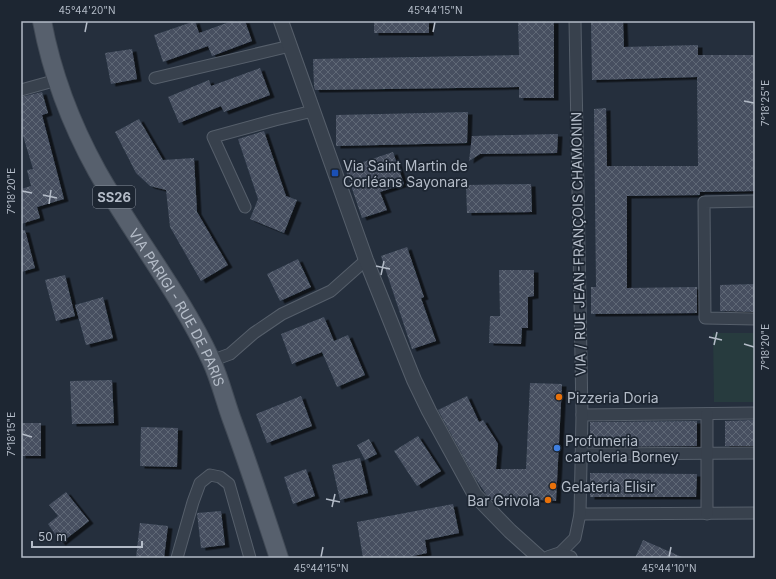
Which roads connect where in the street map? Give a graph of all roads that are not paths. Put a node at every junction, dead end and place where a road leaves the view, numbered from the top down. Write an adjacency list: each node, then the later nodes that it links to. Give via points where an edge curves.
1 (42, 21): 6 (main road, VIA PARIGI - RUE DE PARIS / SS26)
2 (281, 21): 4 (street)
3 (575, 21): 16 (street, VIA / RUE JEAN-FRANÇOIS CHAMONIN)
4 (290, 46): 5 (street); 8 (street)
5 (155, 78)
6 (57, 80): 7 (street); 13 (main road, VIA PARIGI - RUE DE PARIS / SS26, via 82,143 179,301)
7 (21, 90)
8 (313, 111): 10 (street, via 213,137); 11 (street)
9 (755, 201): 12 (street, via 704,202 705,318)
10 (245, 207)
11 (366, 260): 13 (street, via 331,291 282,314 254,333 230,354); 27 (street, via 414,380 475,495 510,532)
12 (755, 319)
13 (211, 361): 26 (main road, VIA PARIGI - RUE DE PARIS / SS26)
14 (755, 413): 15 (street)
15 (707, 414): 16 (street); 19 (street)
16 (582, 415): 18 (street, VIA / RUE JEAN-FRANÇOIS CHAMONIN)
17 (755, 453): 19 (street)
18 (581, 454): 19 (street); 21 (street, VIA / RUE JEAN-FRANÇOIS CHAMONIN)
19 (707, 454): 22 (street)
20 (755, 513): 22 (street)
21 (580, 514): 22 (street); 23 (street, VIA / RUE JEAN-FRANÇOIS CHAMONIN, via 575,538)
22 (707, 514)
23 (559, 557)
24 (176, 558): 25 (street, via 200,483 210,475 220,477 229,484)
25 (250, 558)
26 (279, 558)
27 (540, 558)

